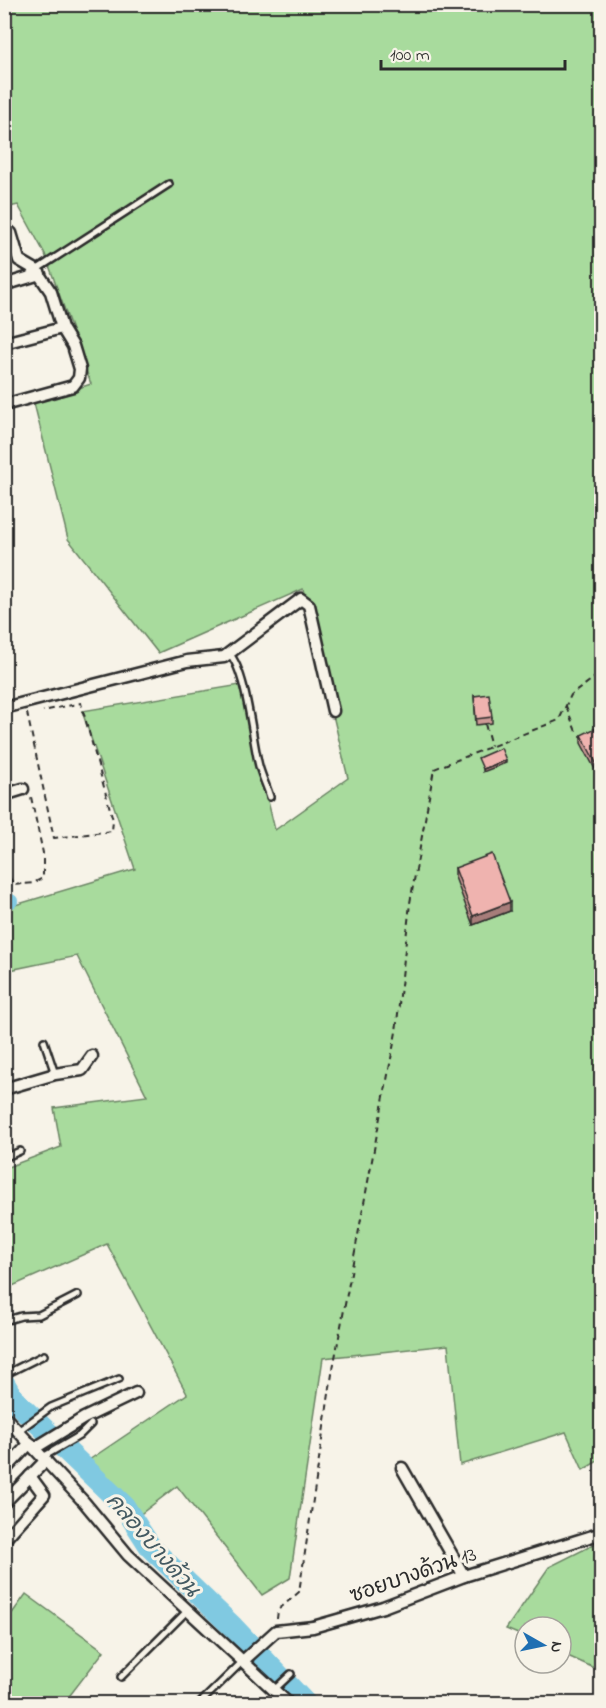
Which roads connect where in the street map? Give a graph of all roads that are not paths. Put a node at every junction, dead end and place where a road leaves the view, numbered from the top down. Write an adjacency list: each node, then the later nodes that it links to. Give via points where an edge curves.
1 (169, 184): 3 (lane)
2 (4, 228): 3 (street, via 11,233 19,260)
3 (38, 272): 4 (street); 5 (street, via 51,292)
4 (4, 285)
5 (62, 328): 6 (street); 7 (street, via 73,345 80,369 73,386)
6 (4, 343)
7 (4, 405)
8 (229, 653): 9 (street, via 219,659 187,661); 10 (street, via 289,606 305,600); 13 (lane, via 241,680)
9 (4, 708)
10 (333, 711)
11 (23, 789): 12 (street)
12 (4, 795)
13 (270, 797)
14 (44, 1041): 16 (lane)
15 (92, 1056): 16 (street, via 82,1070)
16 (55, 1074): 17 (street)
17 (4, 1089)
18 (20, 1151): 19 (lane)
19 (4, 1158)
20 (78, 1295): 21 (lane, via 39,1316)
21 (4, 1321)
22 (44, 1355): 23 (lane)
23 (5, 1375)
24 (119, 1379): 28 (lane, via 51,1407)
25 (136, 1393): 29 (street)
26 (4, 1416): 28 (street)
27 (91, 1424): 30 (lane)
28 (23, 1428): 29 (street)
29 (36, 1444): 30 (street); 32 (street)
30 (45, 1458): 33 (street); 38 (street, via 128,1555)
31 (402, 1468): 37 (street)
32 (4, 1471)
33 (30, 1476): 34 (street); 36 (street, via 44,1496)
34 (4, 1503)
35 (602, 1533): 37 (street, ซอยบางด้วน 13)
36 (4, 1540)
37 (464, 1576): 39 (street, ซอยบางด้วน 13, via 373,1610 313,1627 276,1631)
38 (187, 1611): 39 (street); 41 (lane)
39 (247, 1658): 42 (street); 43 (lane)
40 (291, 1674): 42 (lane)
41 (121, 1677)
42 (277, 1687): 44 (street)
43 (200, 1703)
44 (289, 1704)

